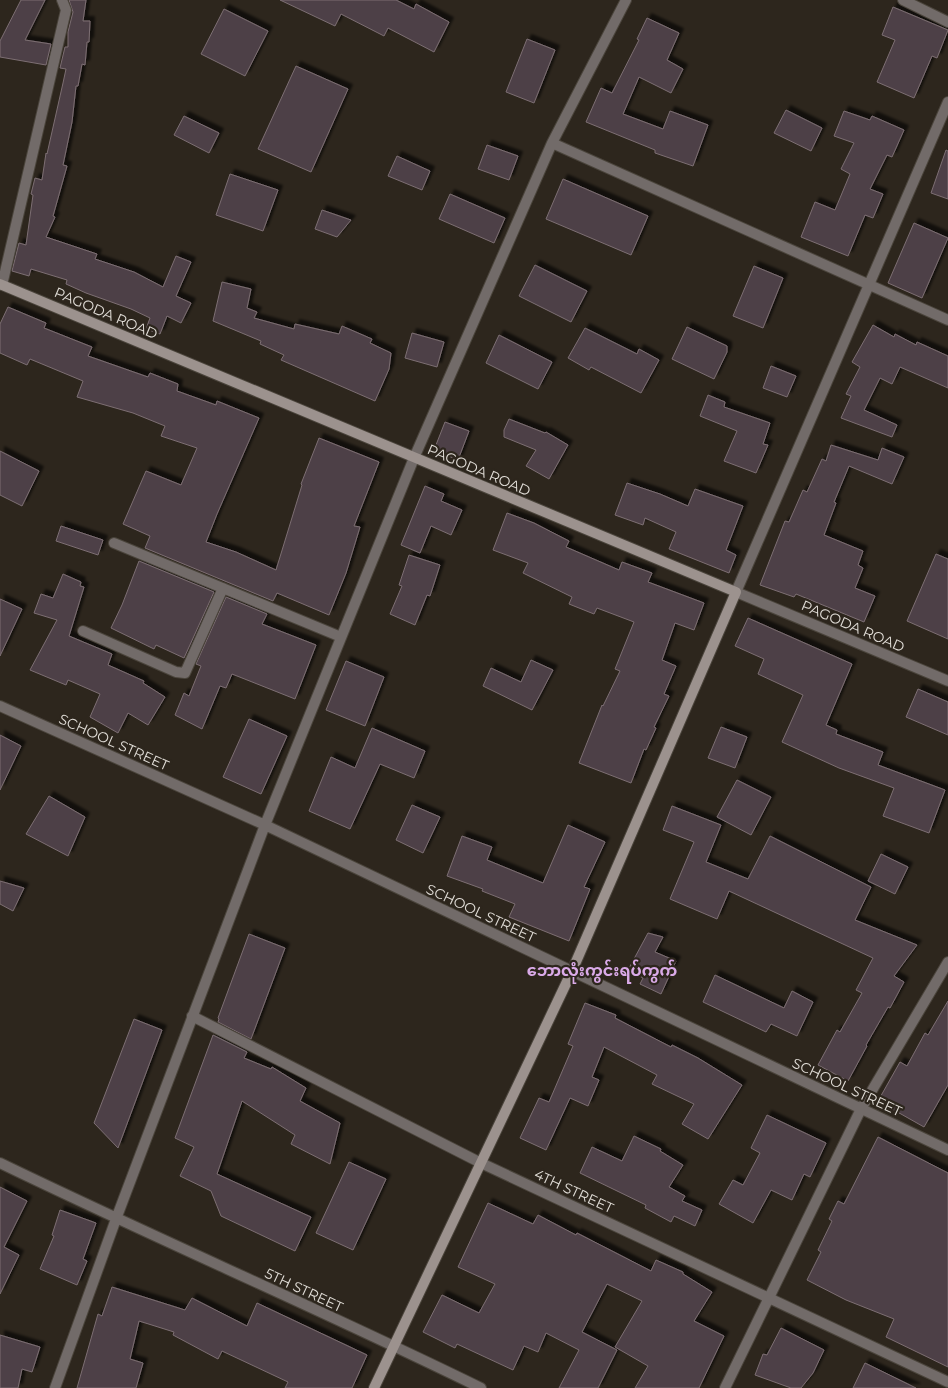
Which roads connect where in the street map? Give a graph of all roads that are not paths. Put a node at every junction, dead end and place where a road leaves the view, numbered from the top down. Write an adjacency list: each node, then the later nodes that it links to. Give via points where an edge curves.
1 (62, 0): 7 (street, via 66,10)
2 (626, 0): 6 (street)
3 (903, 0): 4 (street)
4 (948, 22)
5 (948, 102): 8 (street)
6 (552, 143): 8 (street); 10 (street)
7 (1, 284): 10 (main road, PAGODA ROAD)
8 (869, 284): 9 (street); 13 (street)
9 (948, 320)
10 (414, 458): 13 (main road, PAGODA ROAD); 15 (street)
11 (114, 543): 12 (street)
12 (224, 588): 14 (street, via 185,673 176,672); 15 (street)
13 (736, 592): 16 (street, PAGODA ROAD); 20 (main road)
14 (83, 631)
15 (341, 637): 18 (street)
16 (948, 681)
17 (0, 706): 18 (street, SCHOOL STREET)
18 (265, 825): 20 (street, SCHOOL STREET); 21 (street)
19 (948, 962): 22 (street)
20 (572, 971): 22 (street, SCHOOL STREET); 25 (main road)
21 (192, 1016): 25 (street, 4TH STREET); 26 (street)
22 (861, 1109): 23 (street, SCHOOL STREET); 27 (street)
23 (948, 1150)
24 (0, 1163): 26 (street, 5TH STREET)
25 (481, 1163): 27 (street, 4TH STREET); 28 (main road)
26 (116, 1219): 28 (street, 5TH STREET); 30 (street)
27 (769, 1298): 29 (street, 4TH STREET); 33 (street)
28 (395, 1346): 31 (main road); 32 (street, 5TH STREET)
29 (948, 1382)
30 (55, 1388)
31 (374, 1388)
32 (481, 1388)
33 (725, 1388)

